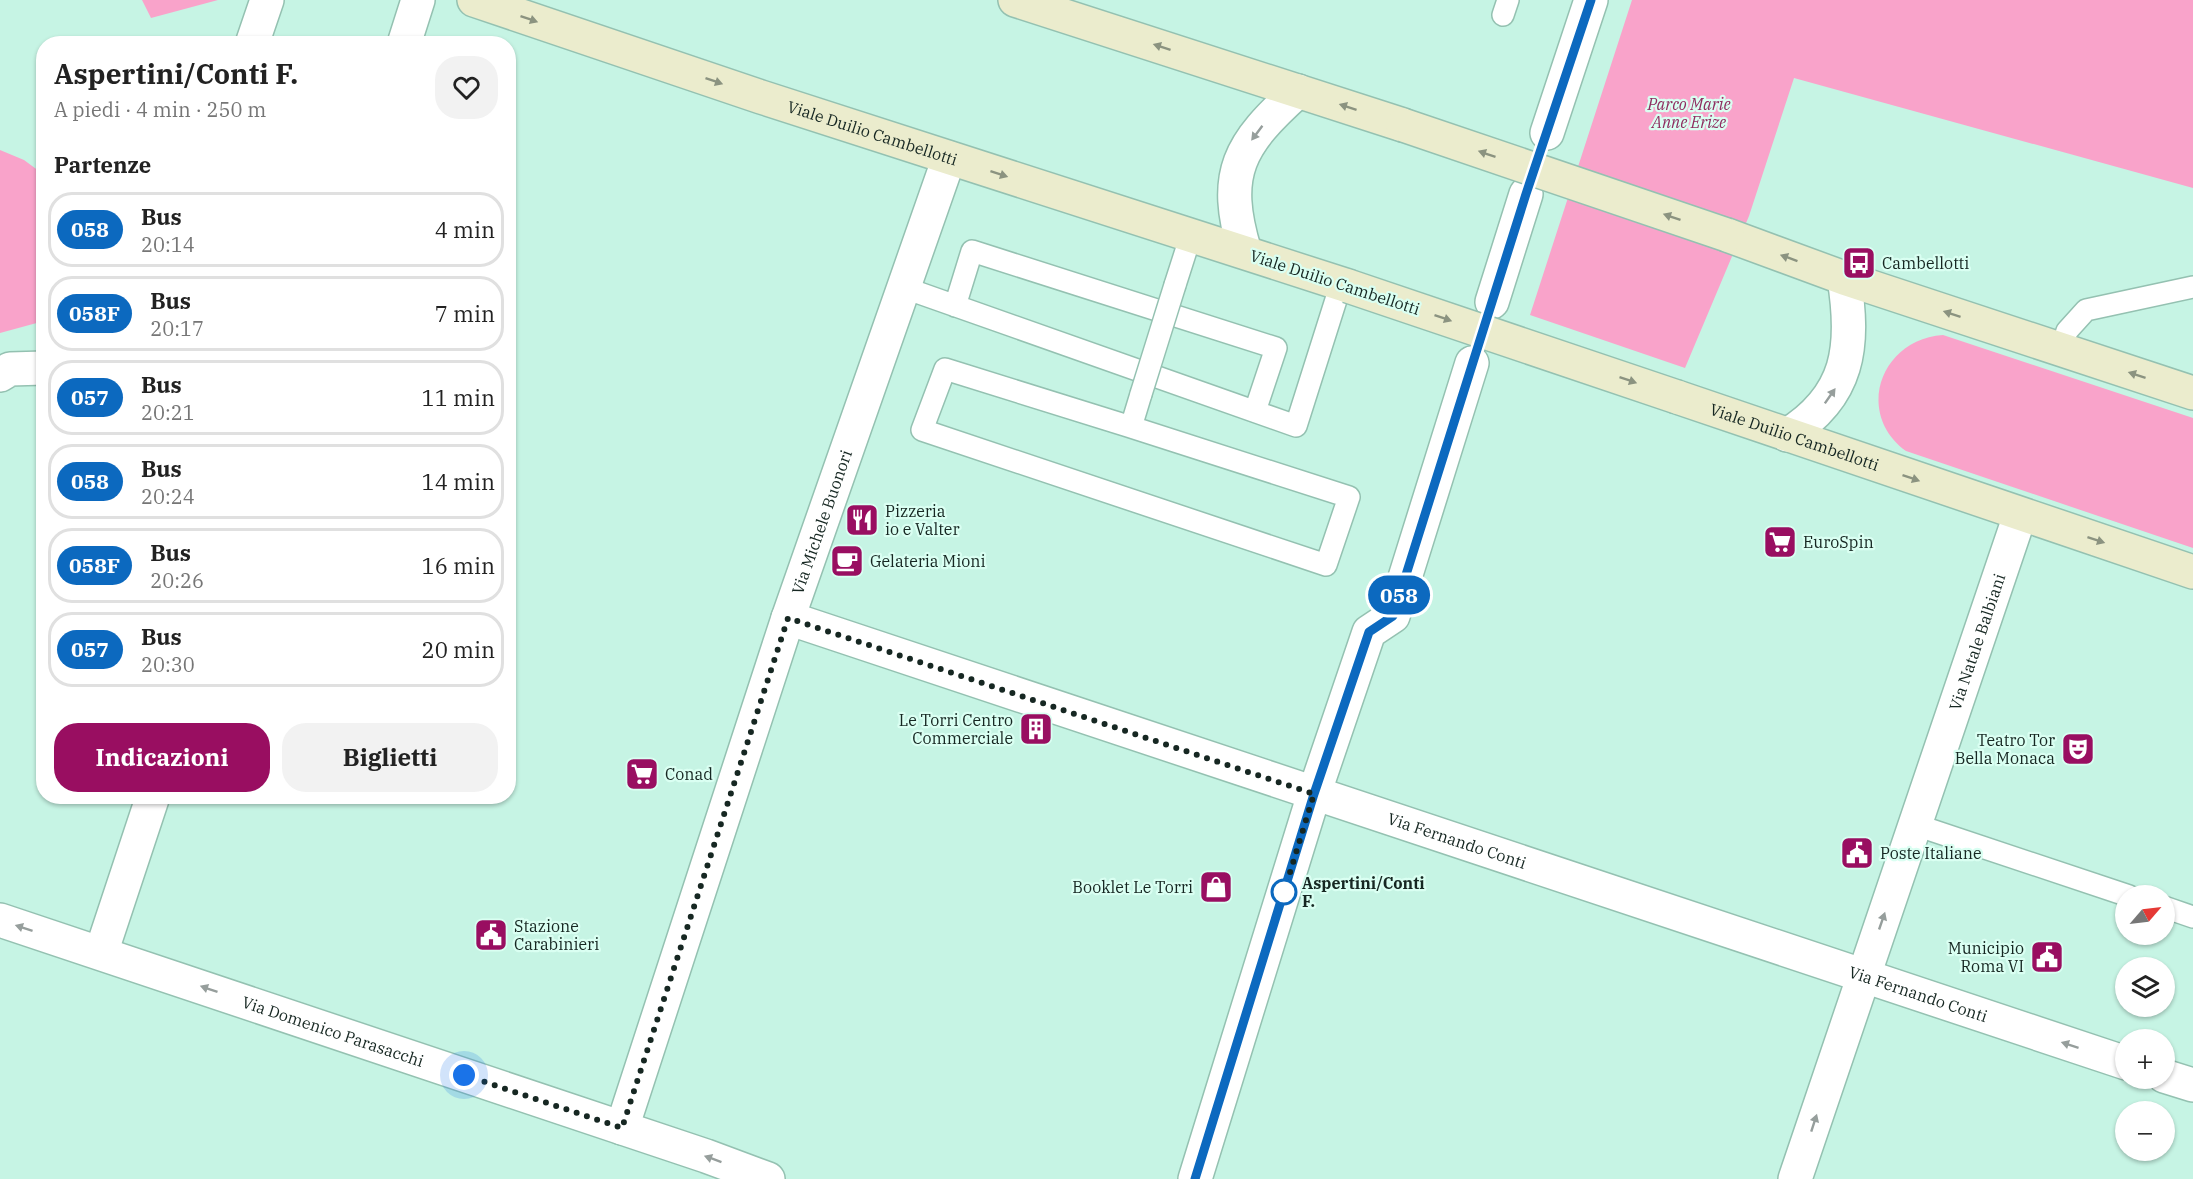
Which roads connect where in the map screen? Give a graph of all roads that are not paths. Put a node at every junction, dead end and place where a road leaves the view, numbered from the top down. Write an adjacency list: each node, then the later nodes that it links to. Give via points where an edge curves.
1 (267, 0): 6 (street)
2 (418, 0): 7 (street)
3 (474, 0): 10 (main road, Viale Duilio Cambellotti, one-way to 10)
4 (1015, 0): 8 (main road, one-way to 4)
5 (1591, 0): 9 (street)
6 (255, 36)
7 (407, 36)
8 (1298, 91): 13 (street, one-way to 13, via 1261,127 1240,160 1234,205); 14 (main road, one-way to 8, bridge)
9 (1547, 133)
10 (950, 158): 12 (main road, Viale Duilio Cambellotti, one-way to 12); 17 (street, Via Michele Buonori)
11 (1526, 194): 18 (street)
12 (1191, 235): 13 (main road, Viale Duilio Cambellotti); 26 (lane, bridge)
13 (1245, 252): 15 (main road, Viale Duilio Cambellotti)
14 (1844, 278): 20 (main road, one-way to 14); 27 (street, one-way to 14, via 1813,417 1834,392 1843,373 1850,338)
15 (1345, 285): 25 (lane, via 1296,426); 27 (main road, Viale Duilio Cambellotti, one-way to 27, bridge)
16 (2193, 287): 20 (lane, via 2086,310 2067,331)
17 (904, 288): 19 (lane); 30 (street, Via Michele Buonori)
18 (1492, 302)
19 (955, 306): 25 (lane); 25 (lane, via 972,251 1276,348)
20 (2061, 350): 24 (main road, one-way to 20)
21 (1473, 363): 31 (street, via 1393,616 1369,632)
22 (36, 368): 23 (street, via 10,369)
23 (0, 375)
24 (2193, 393)
25 (1255, 411)
26 (1131, 427): 26 (lane, via 945,369 922,430 1326,566 1349,497)
27 (1787, 435): 28 (main road, Viale Duilio Cambellotti, one-way to 28)
28 (2020, 515): 29 (main road, Viale Duilio Cambellotti, one-way to 29); 33 (street, Via Natale Balbiani)
29 (2193, 572)
30 (788, 618): 31 (street, Via Fernando Conti); 43 (street, Via Michele Buonori)
31 (1314, 794): 39 (street, Via Fernando Conti); 45 (street)
32 (150, 804): 38 (street)
33 (1916, 825): 34 (lane); 39 (street, Via Natale Balbiani, one-way to 33)
34 (2115, 891)
35 (2175, 911): 36 (lane)
36 (2193, 917)
37 (0, 920): 38 (street, Via Domenico Parasacchi, one-way to 37)
38 (101, 953): 43 (street, Via Domenico Parasacchi, one-way to 38)
39 (1863, 977): 40 (street, Via Fernando Conti, one-way to 39); 46 (street, Via Natale Balbiani, one-way to 39)
40 (2115, 1059)
41 (2175, 1079): 42 (street)
42 (2193, 1085)
43 (622, 1128): 44 (street, Via Domenico Parasacchi, one-way to 43)
44 (768, 1179)
45 (1195, 1179)
46 (1795, 1179)

